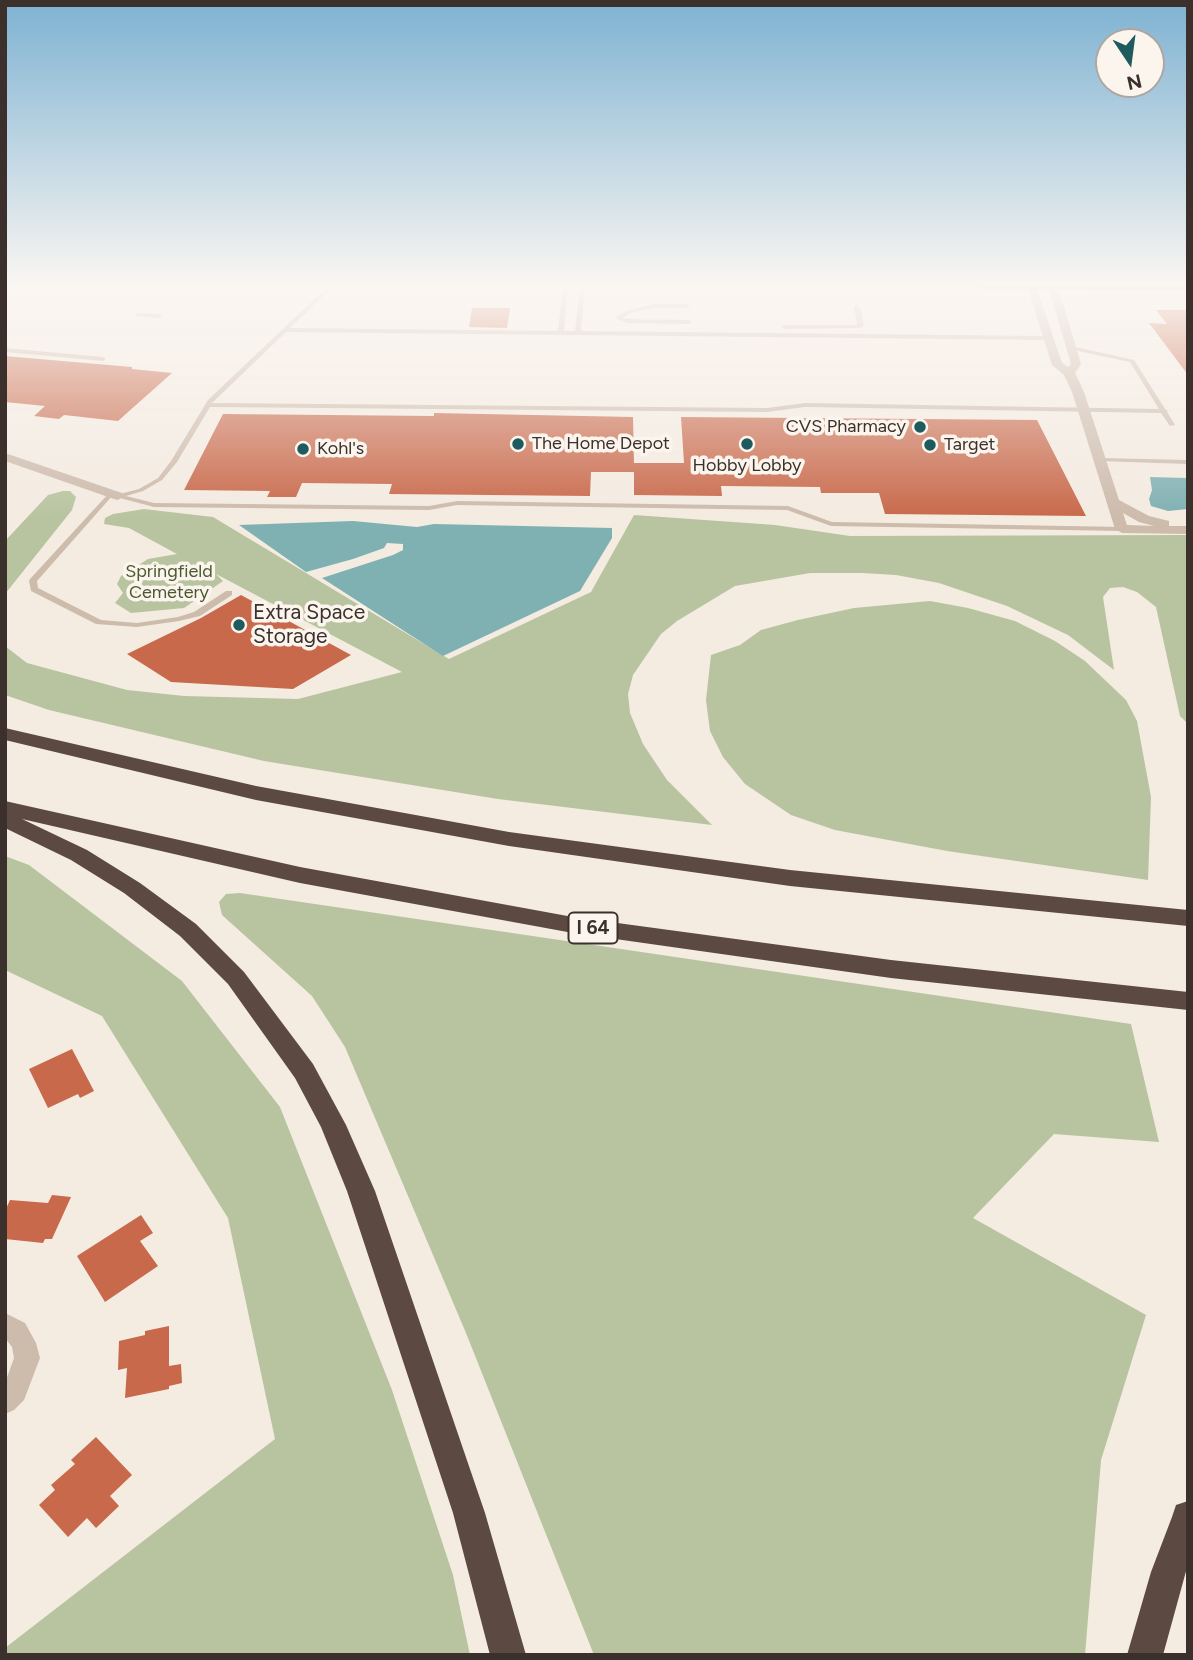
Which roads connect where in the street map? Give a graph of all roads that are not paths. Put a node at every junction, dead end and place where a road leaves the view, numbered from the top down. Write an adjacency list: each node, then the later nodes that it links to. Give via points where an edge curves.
1 (247, 363): 6 (lane)
2 (1056, 363): 5 (street)
3 (1076, 363): 5 (street)
4 (1134, 363): 8 (lane)
5 (1069, 373): 7 (street)
6 (208, 405): 7 (lane); 13 (lane, via 160,480)
7 (1085, 410): 8 (lane); 11 (street)
8 (1165, 411): 9 (lane)
9 (1172, 425)
10 (5, 457): 13 (street)
11 (1101, 460): 12 (lane); 14 (street)
12 (1188, 462)
13 (115, 495): 15 (lane, via 154,505 788,508 831,524); 17 (lane, via 33,581 34,589 99,622 137,625 197,614)
14 (1115, 503): 15 (street); 16 (street, via 1144,519)
15 (1122, 529): 16 (street)
16 (1188, 529)
17 (229, 593)
18 (5, 734): 21 (highway, via 256,793 509,839 790,878)
19 (5, 808): 22 (highway, I 64, via 300,875 573,925 878,967)
20 (5, 819): 26 (highway, via 79,855 188,930 236,978 304,1071 361,1191 469,1513)
21 (1182, 917)
22 (1188, 1001)
23 (5, 1325): 24 (street, via 24,1343 27,1358 15,1391)
24 (5, 1401)
25 (1188, 1517): 27 (highway)
26 (509, 1655)
27 (1145, 1655)

